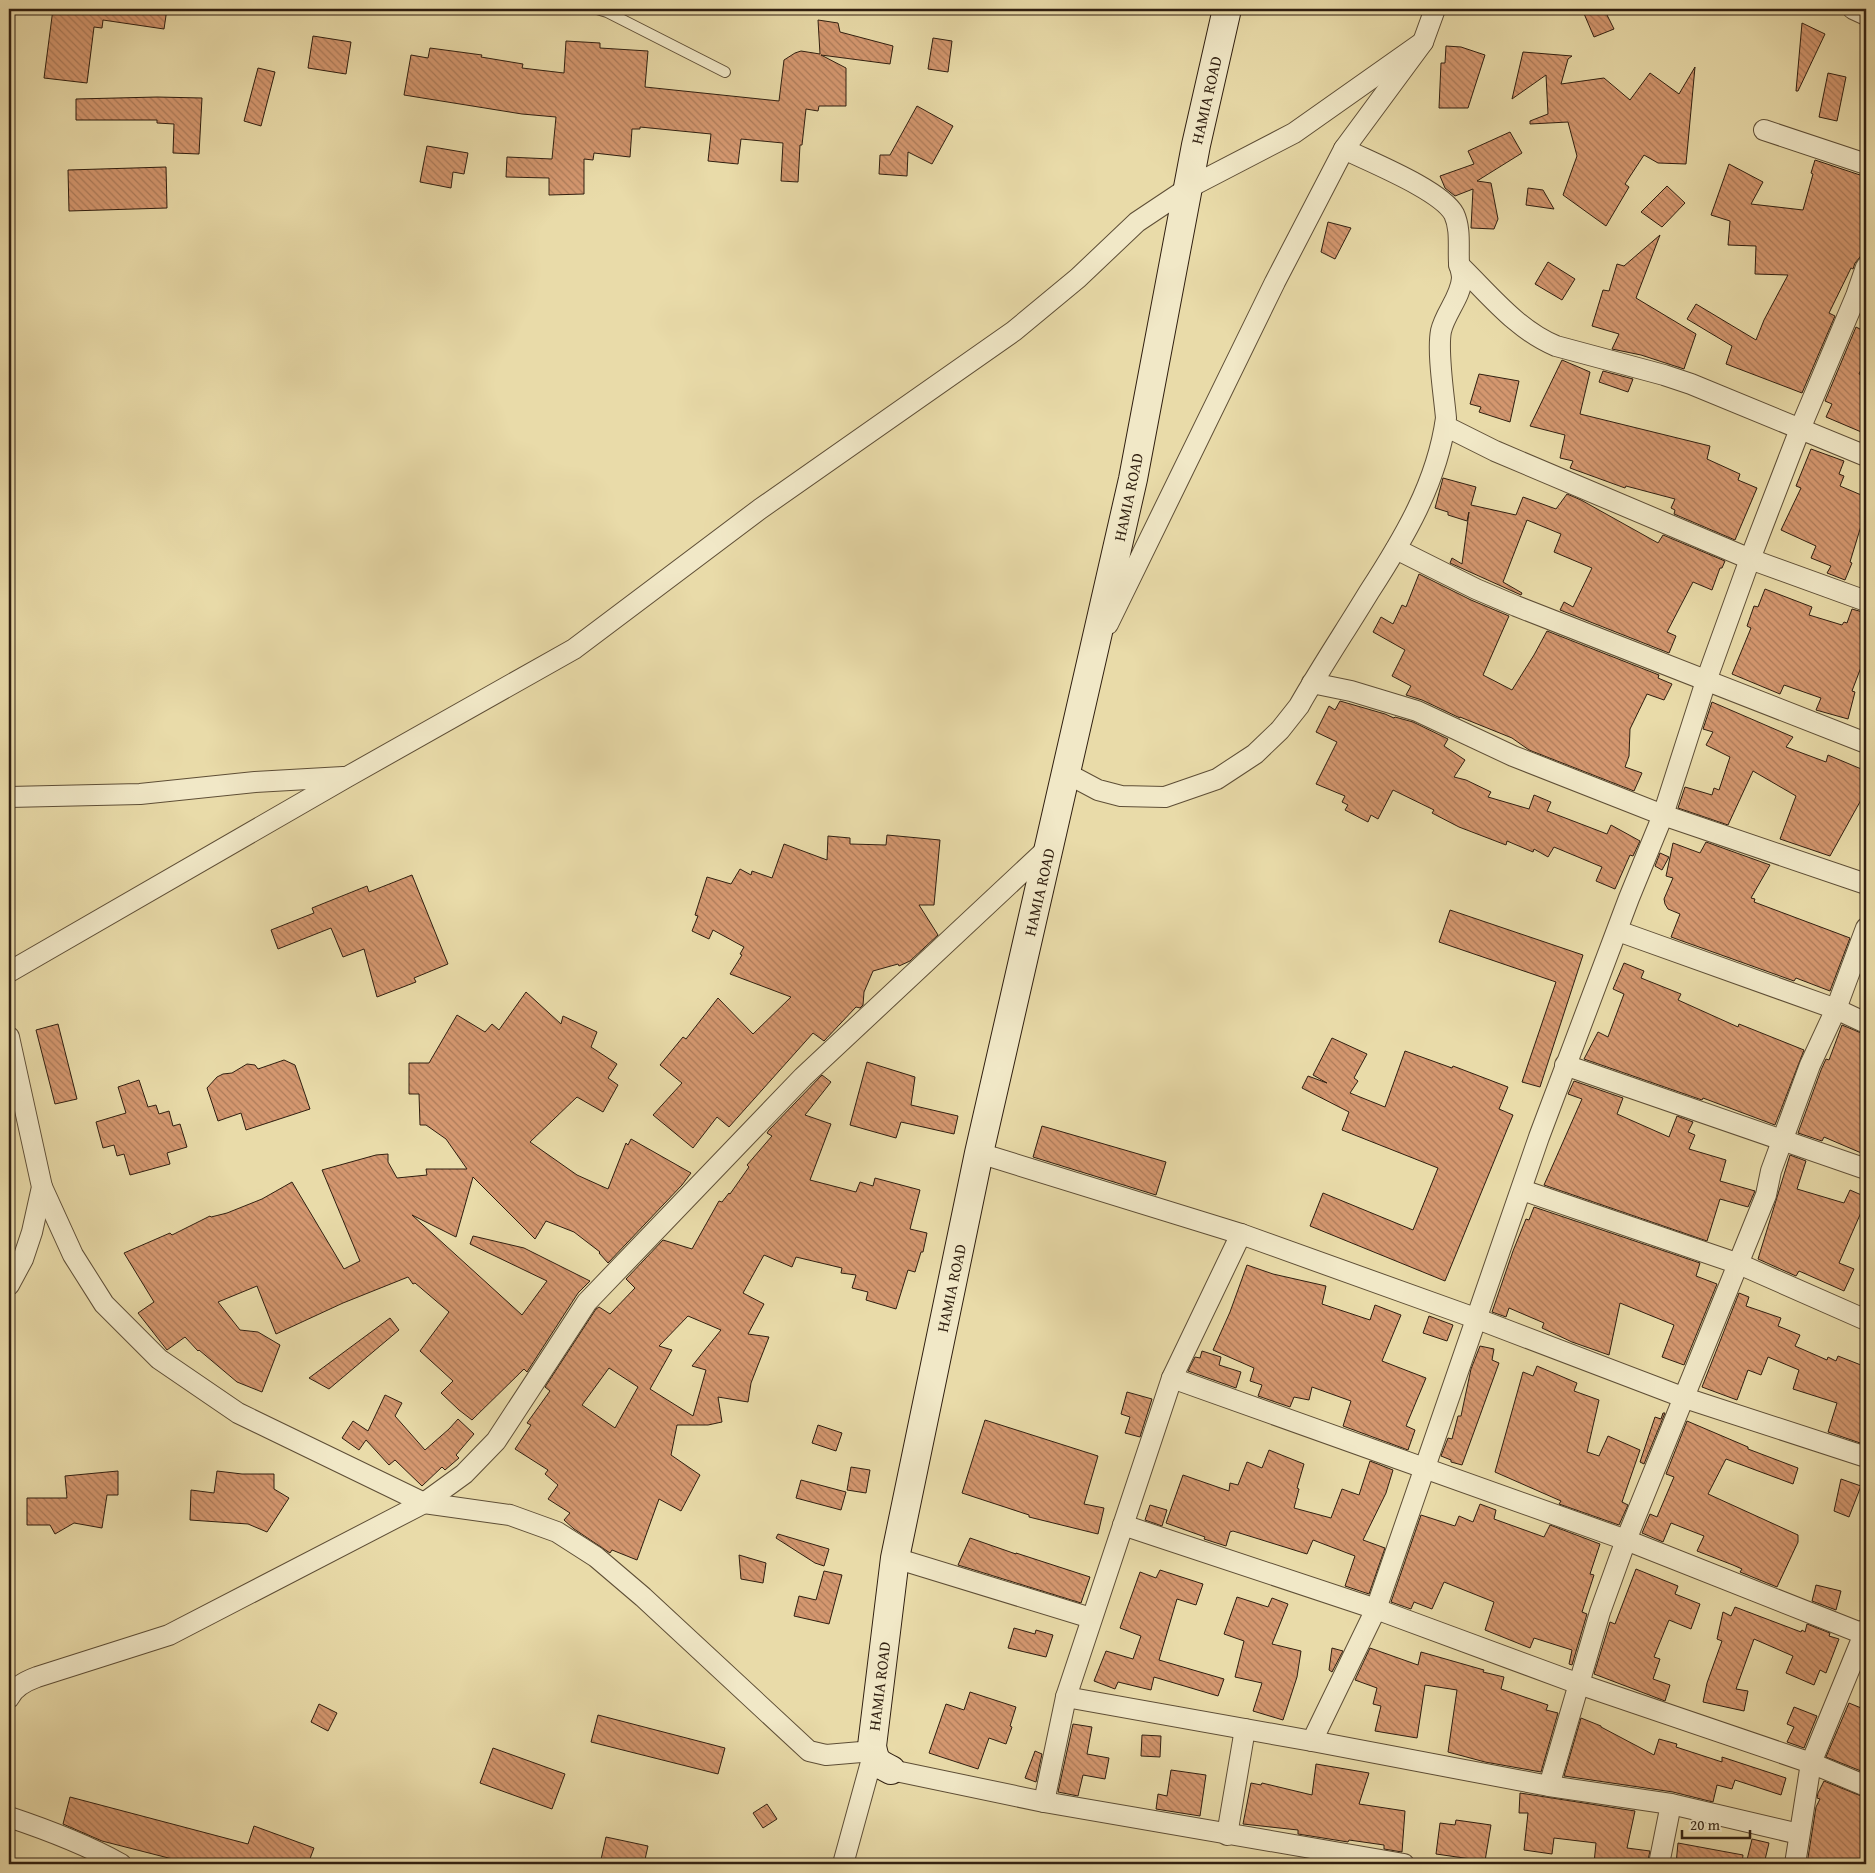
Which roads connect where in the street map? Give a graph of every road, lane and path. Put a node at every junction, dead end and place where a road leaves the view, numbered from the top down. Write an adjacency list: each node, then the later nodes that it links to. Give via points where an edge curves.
1 (597, 9): 7 (lane)
2 (1227, 9): 11 (street, HAMIA ROAD)
3 (1435, 9): 6 (street)
4 (1853, 9): 5 (street)
5 (1866, 15)
6 (1422, 42): 9 (street); 11 (street, via 1294,133)
7 (725, 72)
8 (1764, 130): 10 (street)
9 (1344, 149): 12 (street, via 1417,185 1453,213 1459,227); 21 (street, via 1275,282)
10 (1866, 164)
11 (1188, 188): 21 (street, HAMIA ROAD, via 1133,479); 26 (street, via 1137,222 1078,278 1014,331 760,509 574,649)
12 (1459, 265): 15 (street, via 1460,287 1440,338); 16 (street, via 1540,340 1691,384)
13 (1866, 268): 14 (street)
14 (1861, 298): 16 (street)
15 (1445, 426): 18 (street, via 1431,479); 19 (street, via 1495,451)
16 (1800, 428): 17 (street); 19 (street)
17 (1866, 456)
18 (1396, 549): 22 (street, via 1516,606); 23 (street)
19 (1750, 559): 20 (street); 22 (street)
20 (1866, 601)
21 (1094, 653): 25 (street, HAMIA ROAD)
22 (1706, 681): 24 (street); 28 (street)
23 (1312, 682): 25 (street, via 1280,730 1255,754 1217,779 1165,797 1144,798 1098,790); 28 (street, via 1416,711 1513,756)
24 (1866, 743)
25 (1066, 773): 29 (street, HAMIA ROAD)
26 (347, 777): 27 (street, via 255,782 140,794); 33 (street)
27 (9, 797)
28 (1664, 814): 30 (street); 32 (street)
29 (1049, 847): 39 (street, HAMIA ROAD); 52 (street, via 803,1077 586,1302 496,1441 464,1474)
30 (1866, 884)
31 (1866, 928): 34 (street)
32 (1618, 930): 34 (street); 37 (street)
33 (9, 972)
34 (1836, 1010): 35 (street); 38 (street, via 1810,1065)
35 (1866, 1023)
36 (9, 1038): 41 (street)
37 (1565, 1065): 38 (street); 42 (street)
38 (1782, 1141): 40 (street); 44 (street, via 1766,1195)
39 (979, 1153): 43 (street); 55 (street, HAMIA ROAD)
40 (1866, 1169)
41 (42, 1188): 45 (street, via 23,1259); 52 (street, via 73,1255 104,1304 159,1359 238,1413)
42 (1522, 1190): 44 (street); 46 (street)
43 (1241, 1234): 46 (street); 48 (street)
44 (1738, 1264): 47 (street); 49 (street)
45 (9, 1285)
46 (1476, 1318): 49 (street); 51 (street)
47 (1866, 1320)
48 (1172, 1378): 51 (street); 53 (street)
49 (1685, 1398): 50 (street); 54 (street)
50 (1866, 1457)
51 (1424, 1467): 54 (street); 56 (street)
52 (424, 1503): 61 (street, via 168,1635 37,1677 23,1683); 64 (street, via 510,1515 557,1532 596,1557 643,1597 809,1751)
53 (1123, 1525): 56 (street); 57 (street)
54 (1626, 1540): 58 (street); 59 (street)
55 (895, 1558): 57 (street); 64 (street, HAMIA ROAD)
56 (1376, 1609): 59 (street); 63 (street)
57 (1091, 1618): 60 (street)
58 (1866, 1633): 65 (street)
59 (1579, 1684): 65 (street); 66 (street)
60 (1066, 1697): 62 (street); 68 (street)
61 (9, 1698)
62 (1245, 1729): 63 (street); 72 (street)
63 (1312, 1741): 66 (street)
64 (879, 1759): 68 (street); 74 (street)
65 (1811, 1763): 67 (street); 71 (street)
66 (1549, 1786): 69 (street)
67 (1866, 1786)
68 (1044, 1802): 72 (street)
69 (1671, 1804): 71 (street); 76 (street)
70 (9, 1817): 73 (street, via 56,1833)
71 (1799, 1834): 77 (street)
72 (1227, 1835): 75 (street)
73 (121, 1864)
74 (843, 1864)
75 (1404, 1864)
76 (1659, 1864)
77 (1795, 1864)

